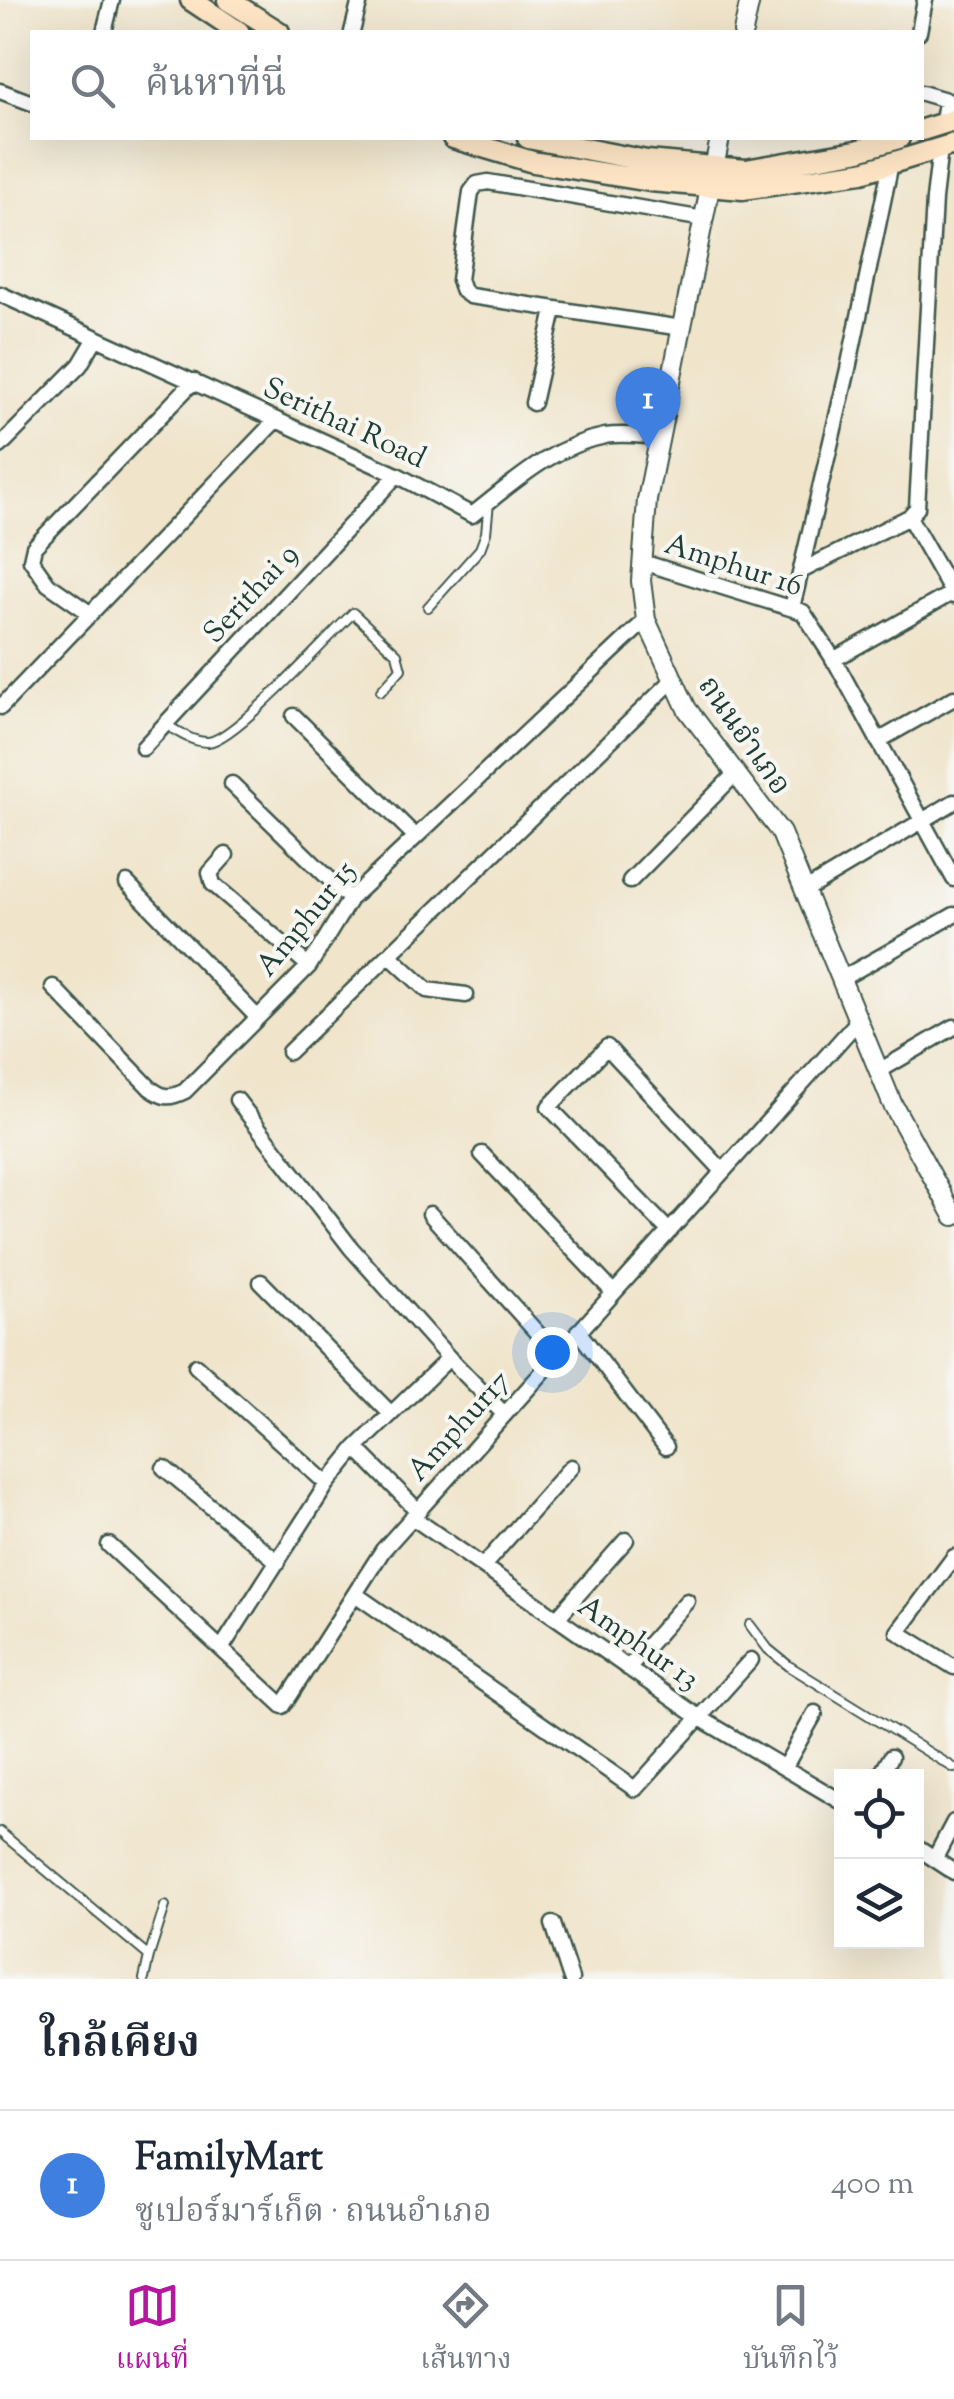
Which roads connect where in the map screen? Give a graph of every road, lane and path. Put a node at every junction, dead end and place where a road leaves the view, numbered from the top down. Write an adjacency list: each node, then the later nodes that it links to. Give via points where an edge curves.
1 (112, 0): 7 (street)
2 (191, 0): 8 (main road)
3 (228, 0): 9 (main road)
4 (360, 0): 10 (street)
5 (750, 0): 11 (street)
6 (925, 0): 12 (street)
7 (104, 30)
8 (236, 30)
9 (276, 30)
10 (352, 30)
11 (743, 30)
12 (918, 30)
13 (0, 91): 15 (street)
14 (924, 94): 16 (street, via 946,100)
15 (30, 102)
16 (948, 121): 17 (main road)
17 (924, 129)
18 (460, 140): 24 (main road, via 533,162 650,181)
19 (538, 140): 24 (main road)
20 (720, 140): 24 (street, ถนนอำเภอ)
21 (891, 140): 24 (main road)
22 (947, 146): 23 (main road); 37 (street, via 934,199 918,508)
23 (892, 163): 24 (main road, via 743,189); 39 (street)
24 (712, 177): 25 (street, ถนนอำเภอ)
25 (704, 219): 27 (street, via 477,184 470,192 462,291); 28 (street, ถนนอำเภอ)
26 (0, 294): 29 (street, Serithai Road)
27 (554, 310): 28 (street); 31 (street)
28 (682, 328): 33 (street, ถนนอำเภอ)
29 (96, 338): 30 (street, Serithai Road); 34 (street, via 80,365)
30 (194, 381): 32 (street, Serithai Road); 43 (street, via 34,547 37,573)
31 (534, 404)
32 (276, 420): 35 (street, Serithai Road); 43 (street)
33 (660, 437): 36 (street, via 608,436 567,447); 38 (street, ถนนอำเภอ)
34 (0, 446)
35 (397, 475): 36 (street, Serithai Road, via 472,515); 51 (street, Serithai 9)
36 (489, 502): 41 (lane, via 480,549)
37 (909, 517): 39 (street); 40 (street)
38 (642, 562): 42 (street, Amphur 16); 44 (street, ถนนอำเภอ)
39 (800, 571): 42 (street)
40 (953, 594): 45 (street)
41 (428, 607)
42 (792, 608): 45 (street, Amphur 16, via 803,612)
43 (91, 614): 49 (street)
44 (646, 620): 46 (street, ถนนอำเภอ); 58 (street, Amphur 15)
45 (834, 660): 52 (street, Amphur 16)
46 (673, 680): 54 (street, ถนนอำเภอ); 66 (street)
47 (381, 691): 51 (lane, via 401,669 397,654 353,613 239,726 212,742)
48 (954, 698): 52 (street)
49 (0, 707)
50 (294, 716): 58 (street)
51 (165, 724): 53 (street, Serithai 9)
52 (878, 741): 57 (street, Amphur 16)
53 (143, 748)
54 (736, 773): 61 (street); 63 (street, ถนนอำเภอ, via 781,833)
55 (232, 784): 64 (street)
56 (954, 802): 57 (street)
57 (922, 821): 60 (street, Amphur 16); 63 (street)
58 (415, 836): 64 (street, Amphur 15)
59 (226, 855): 67 (street, via 210,872 213,884)
60 (954, 879)
61 (630, 881)
62 (126, 884): 71 (street)
63 (804, 891): 68 (street, ถนนอำเภอ)
64 (350, 900): 67 (street, Amphur 15)
65 (954, 915): 68 (street)
66 (389, 956): 70 (street, via 427,990); 74 (street)
67 (309, 966): 71 (street, Amphur 15)
68 (841, 979): 72 (street, ถนนอำเภอ)
69 (53, 987): 71 (street, Amphur 15, via 162,1097 184,1091)
70 (466, 995)
71 (257, 1017)
72 (858, 1021): 75 (street, ถนนอำเภอ); 78 (street, Amphur17)
73 (954, 1027): 75 (street)
74 (288, 1052)
75 (879, 1070): 80 (street, ถนนอำเภอ)
76 (237, 1100): 86 (street, via 351,1248)
77 (482, 1154): 83 (street)
78 (722, 1170): 81 (street, Amphur17); 81 (street, via 607,1047 549,1107)
79 (430, 1214): 85 (street)
80 (954, 1216)
81 (668, 1230): 83 (street, Amphur17)
82 (261, 1282): 89 (street)
83 (612, 1292): 84 (street, Amphur17)
84 (578, 1331): 85 (street, Amphur17); 90 (street)
85 (558, 1356): 88 (street, Amphur17)
86 (449, 1358): 88 (street); 89 (street)
87 (196, 1366): 94 (street)
88 (504, 1413): 95 (street, Amphur17)
89 (391, 1414): 91 (street)
90 (666, 1446)
91 (356, 1448): 94 (street); 95 (street, Amphur 13)
92 (571, 1467): 100 (street)
93 (164, 1468): 99 (street)
94 (327, 1484): 99 (street)
95 (415, 1514): 100 (street, Amphur 13); 101 (street, Amphur17)
96 (626, 1540): 103 (street)
97 (109, 1545): 105 (street)
98 (954, 1556): 107 (street, via 898,1632)
99 (278, 1562): 105 (street)
100 (483, 1566): 103 (street, Amphur 13)
101 (356, 1594): 105 (street, Amphur17, via 284,1706); 110 (street, via 636,1789)
102 (687, 1601): 108 (street)
103 (557, 1618): 108 (street, Amphur 13)
104 (750, 1626): 113 (lane, via 768,1650 832,1696)
105 (221, 1649)
106 (751, 1660): 110 (street)
107 (954, 1667)
108 (628, 1668): 110 (street, Amphur 13)
109 (815, 1712): 112 (street)
110 (700, 1718): 112 (street, Amphur 13)
111 (891, 1757): 114 (street)
112 (784, 1768): 115 (street, Amphur 13)
113 (954, 1768)
114 (884, 1769)
115 (834, 1797)
116 (954, 1822): 119 (street)
117 (0, 1832): 123 (lane)
118 (924, 1852): 119 (street)
119 (934, 1858): 120 (street)
120 (954, 1872)
121 (165, 1906): 123 (lane)
122 (553, 1924): 125 (street)
123 (149, 1956): 124 (lane)
124 (144, 1979)
125 (571, 1979)

